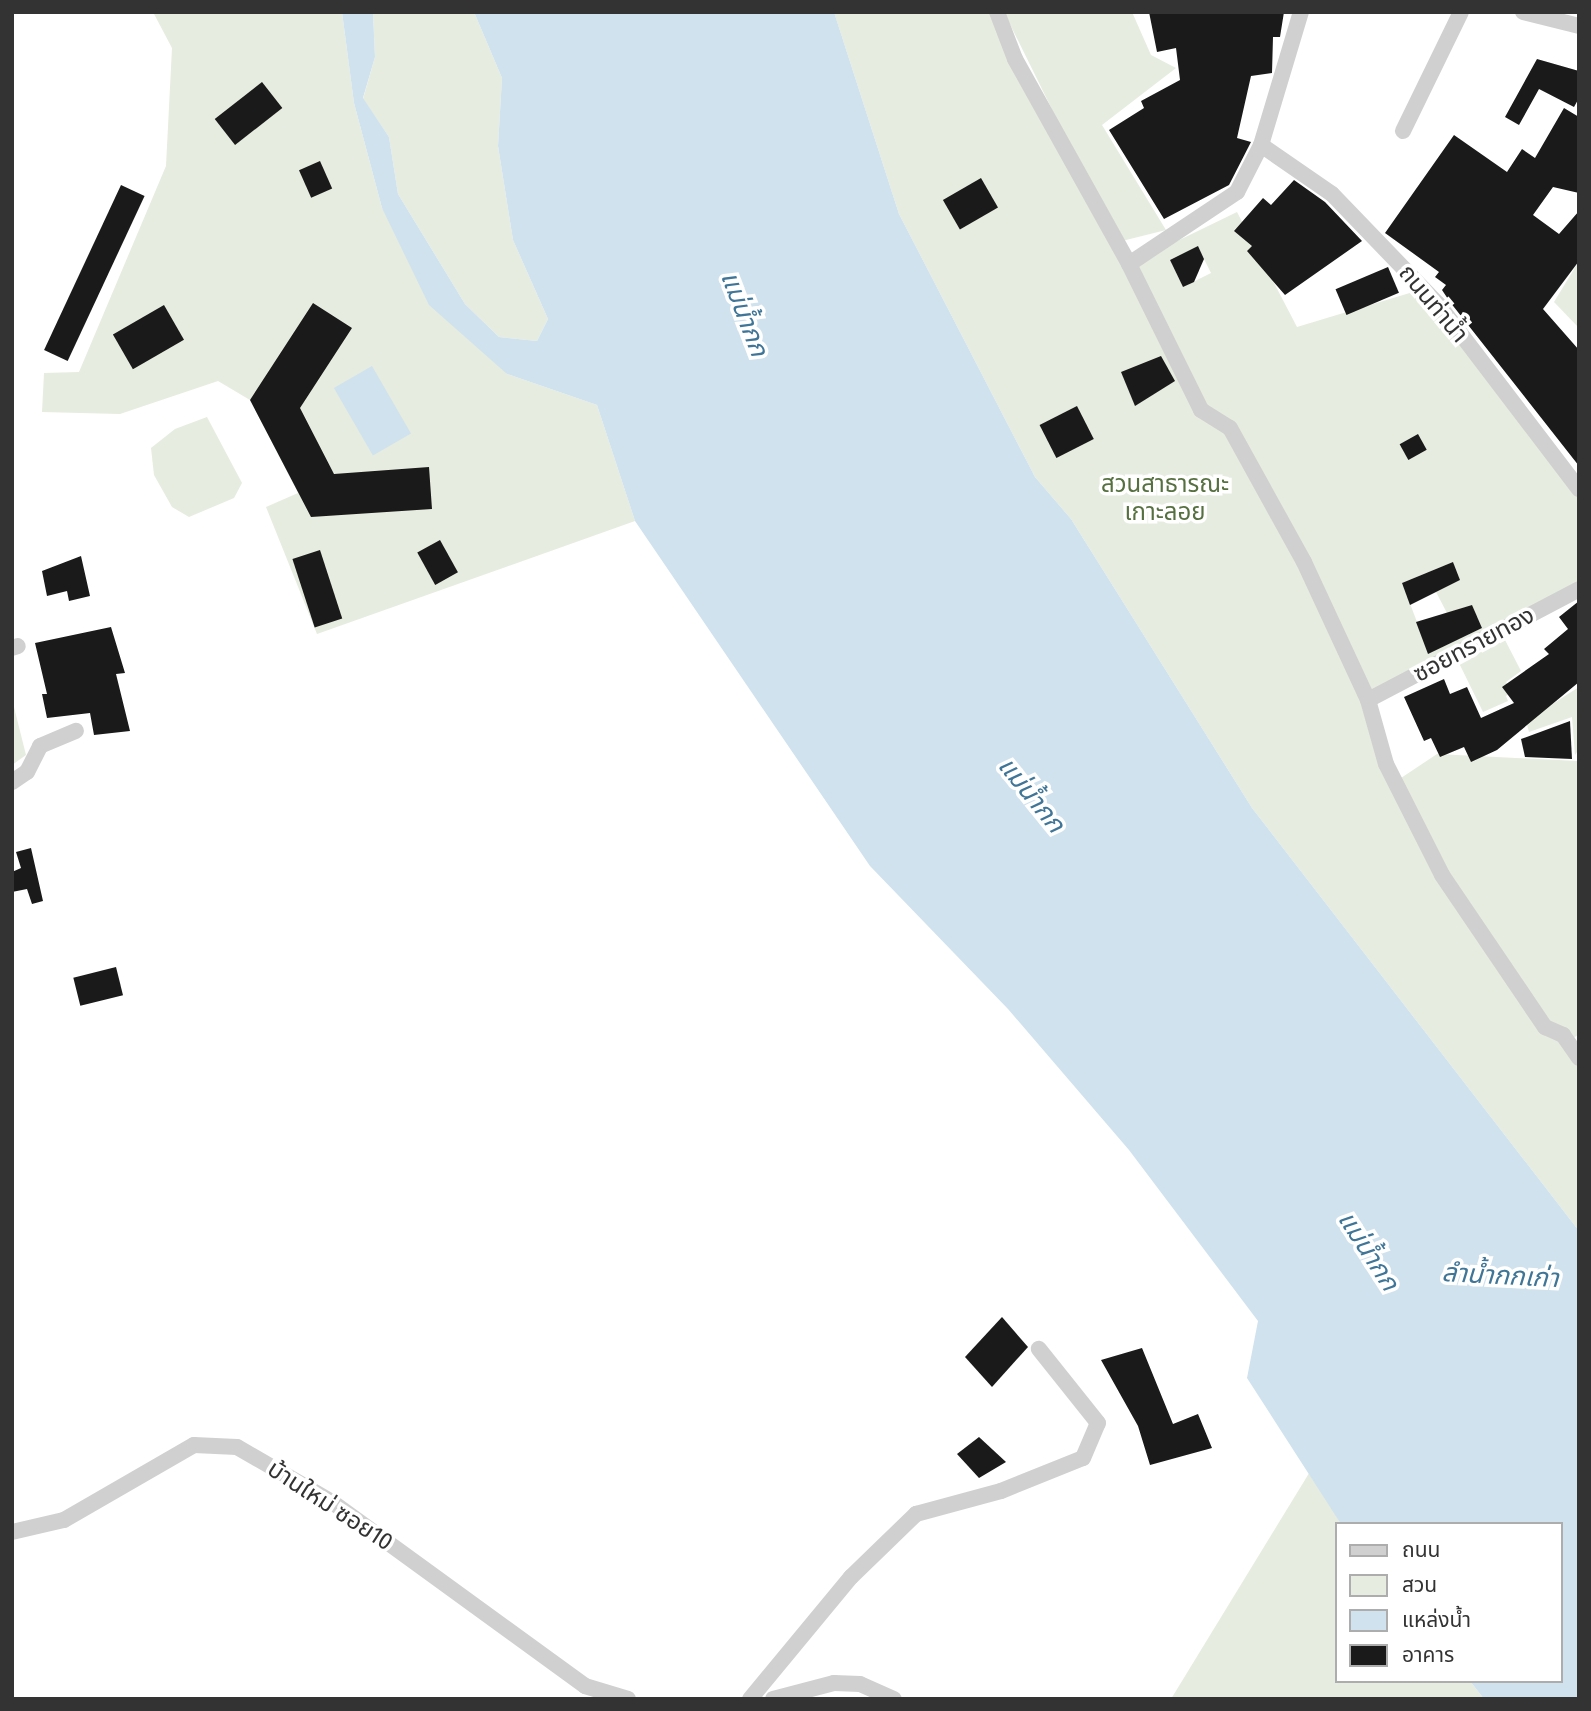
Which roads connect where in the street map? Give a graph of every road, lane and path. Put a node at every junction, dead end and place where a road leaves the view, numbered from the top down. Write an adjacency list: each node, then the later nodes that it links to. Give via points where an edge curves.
1 (997, 12): 8 (street, via 1015,59)
2 (1301, 12): 7 (street)
3 (1461, 12): 6 (street)
4 (1523, 12): 5 (street)
5 (1579, 26)
6 (1403, 131)
7 (1261, 145): 8 (street, via 1237,192); 9 (street, ถนนท่าน้ำ, via 1332,194 1438,304)
8 (1129, 264): 11 (street, via 1201,410 1230,428 1297,550)
9 (1579, 489)
10 (1579, 589): 11 (street, ซอยทรายทอง)
11 (1368, 700): 14 (street, via 1386,764 1442,875 1545,1027 1563,1035)
12 (76, 731): 13 (street, via 40,746 27,772)
13 (12, 782)
14 (1579, 1058)
15 (1039, 1349): 18 (street, via 1098,1423 1083,1458 1000,1491 916,1514 851,1577)
16 (12, 1532): 17 (street, บ้านใหม่ ซอย10, via 64,1520 194,1445 237,1447 332,1502 585,1686)
17 (628, 1699)
18 (750, 1699)
19 (773, 1699): 20 (street, via 834,1683 860,1684)
20 (894, 1699)

